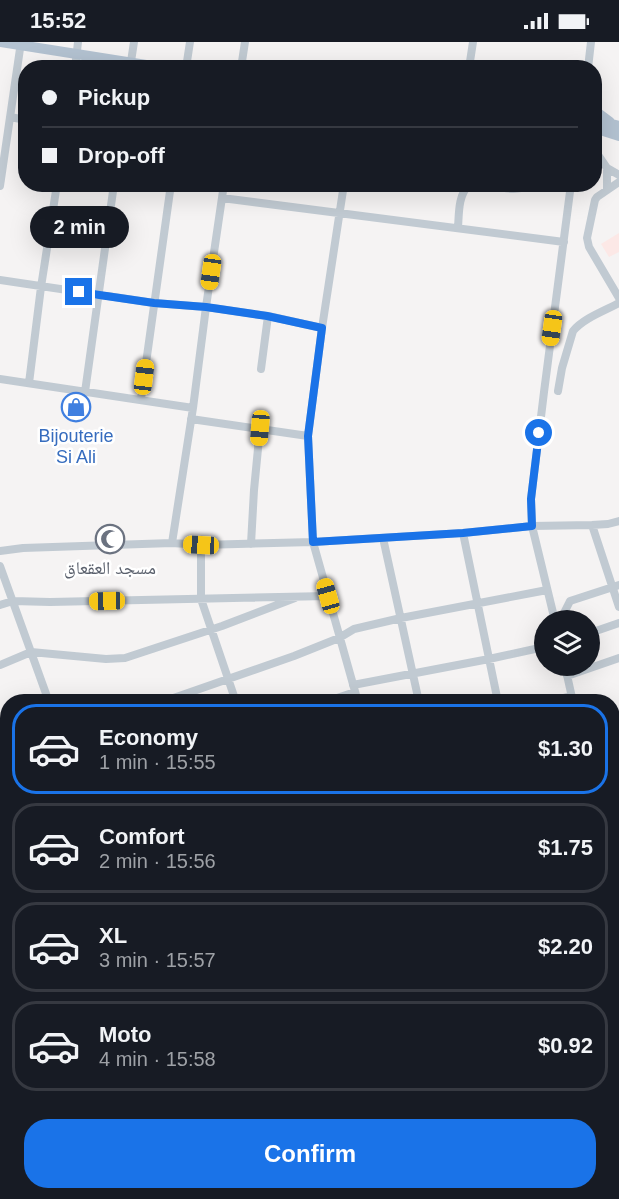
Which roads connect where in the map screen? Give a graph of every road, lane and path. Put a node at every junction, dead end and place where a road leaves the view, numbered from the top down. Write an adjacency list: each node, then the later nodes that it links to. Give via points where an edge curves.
1 (1, 42): 7 (main road)
2 (134, 42): 10 (street)
3 (190, 42): 11 (street)
4 (245, 42): 12 (street)
5 (473, 42): 13 (street)
6 (591, 42): 14 (street)
7 (20, 43): 8 (main road); 15 (street)
8 (78, 47): 9 (main road)
9 (119, 60)
10 (132, 60)
11 (187, 60)
12 (242, 60)
13 (470, 60)
14 (589, 60)
15 (10, 117): 17 (street); 23 (street)
16 (602, 117): 18 (main road)
17 (18, 118)
18 (615, 129)
19 (602, 162): 20 (street)
20 (606, 168): 21 (street); 24 (street)
21 (619, 175)
22 (619, 182): 24 (street)
23 (0, 186)
24 (607, 190): 39 (street, via 595,200 587,240)
25 (56, 192): 37 (street)
26 (113, 192): 38 (street)
27 (170, 192): 40 (street)
28 (223, 192): 32 (street)
29 (343, 192): 33 (street)
30 (464, 192): 34 (street)
31 (570, 192): 35 (street)
32 (222, 198): 33 (street); 42 (street)
33 (340, 214): 34 (street); 44 (street)
34 (458, 228): 35 (street)
35 (564, 242): 57 (street, via 531,499)
36 (0, 280): 37 (street)
37 (41, 287): 38 (street); 47 (street)
38 (98, 295): 40 (street); 49 (street)
39 (619, 298)
40 (154, 303): 42 (street); 50 (street)
41 (619, 303): 48 (street, via 573,331)
42 (206, 307): 43 (street); 51 (street)
43 (267, 316): 44 (street); 45 (street)
44 (322, 328): 54 (street)
45 (261, 369)
46 (0, 378): 47 (street)
47 (29, 382): 49 (street)
48 (558, 391)
49 (85, 392): 50 (street)
50 (141, 399): 51 (street)
51 (193, 408): 52 (street)
52 (191, 419): 53 (street); 61 (street)
53 (260, 428): 54 (street); 62 (street)
54 (308, 436): 60 (street)
55 (619, 521): 56 (street)
56 (591, 525): 57 (street); 66 (street)
57 (532, 526): 58 (street); 67 (street)
58 (463, 533): 59 (street); 73 (street)
59 (383, 538): 60 (street); 77 (street)
60 (313, 542): 62 (street); 69 (street)
61 (172, 543): 63 (street); 64 (street)
62 (252, 544): 63 (street)
63 (201, 545): 70 (street)
64 (0, 551)
65 (0, 566): 71 (street)
66 (615, 586): 74 (street); 76 (street, via 570,601)
67 (547, 590): 73 (street); 75 (street)
68 (301, 596): 69 (street); 70 (street); 79 (street)
69 (328, 596): 81 (street)
70 (201, 599): 71 (street); 79 (street)
71 (13, 602): 72 (street); 83 (street)
72 (0, 604)
73 (477, 604): 77 (street); 85 (street)
74 (619, 607)
75 (552, 610)
76 (565, 610)
77 (400, 618): 81 (street, via 354,629); 88 (street)
78 (619, 623): 80 (street)
79 (211, 629): 83 (street, via 118,659); 90 (street)
80 (600, 630)
81 (339, 638): 90 (street); 91 (street)
82 (534, 649): 85 (street)
83 (31, 652): 86 (street); 92 (street)
84 (619, 658): 87 (street)
85 (489, 659): 88 (street); 98 (street)
86 (0, 665)
87 (600, 665)
88 (413, 674): 91 (street); 97 (street)
89 (567, 676): 99 (street)
90 (229, 679): 93 (street); 94 (street)
91 (354, 688): 95 (street); 96 (street)
92 (46, 694)
93 (185, 694)
94 (234, 694)
95 (342, 694)
96 (356, 694)
97 (417, 694)
98 (496, 694)
99 (571, 694)

